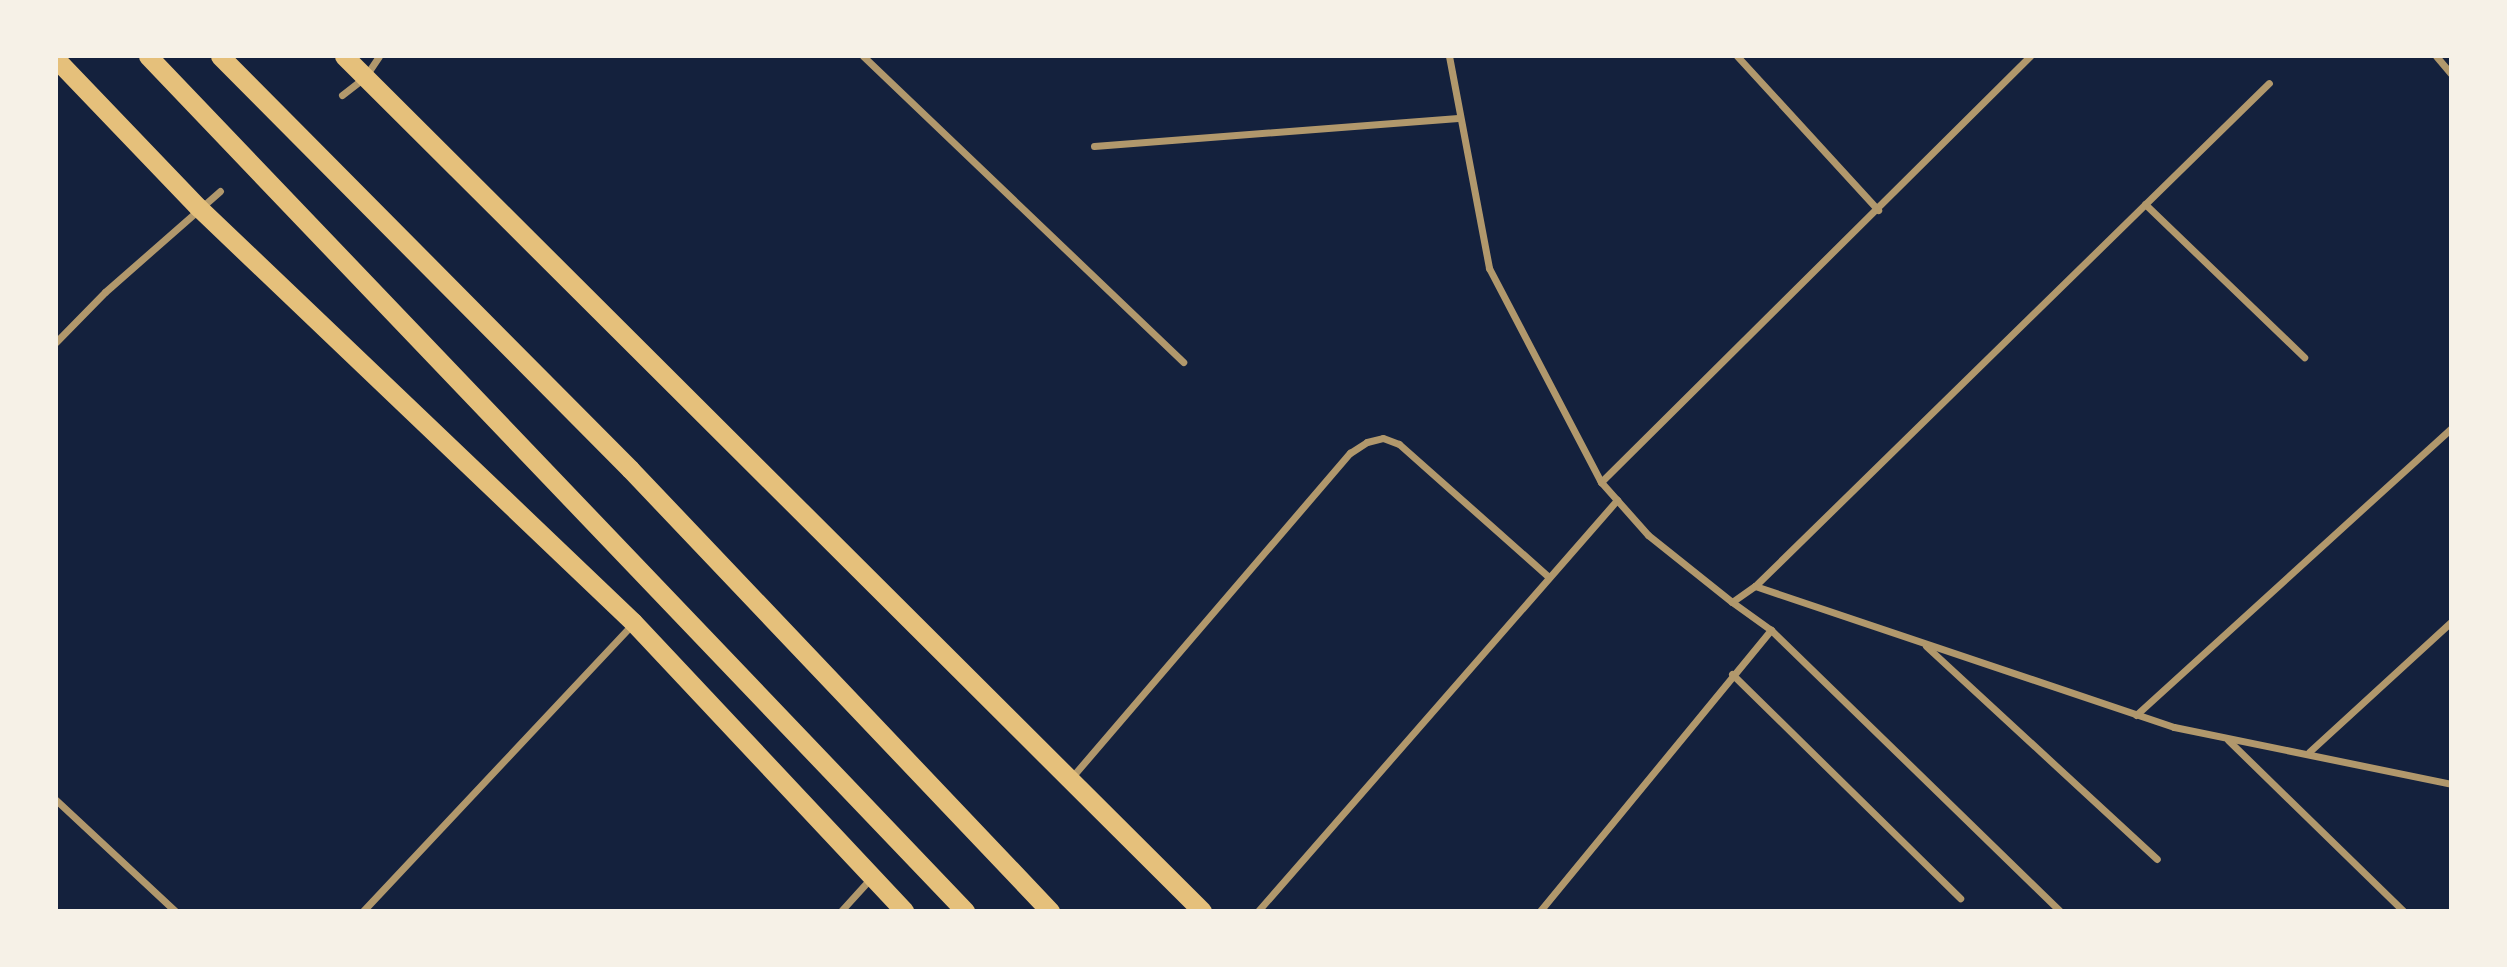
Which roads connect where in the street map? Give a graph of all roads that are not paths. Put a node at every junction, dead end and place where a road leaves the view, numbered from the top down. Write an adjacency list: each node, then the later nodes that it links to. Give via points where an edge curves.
1 (148, 56): 48 (highway)
2 (220, 56): 49 (highway, via 630,469)
3 (344, 56): 12 (highway)
4 (379, 56): 12 (street)
5 (863, 56): 23 (street)
6 (1449, 56): 15 (street)
7 (1738, 56): 20 (street)
8 (2031, 56): 20 (street)
9 (2436, 56): 11 (street)
10 (56, 59): 19 (highway)
11 (2451, 74)
12 (365, 78): 14 (street); 38 (highway)
13 (2269, 83): 18 (street)
14 (342, 96)
15 (1458, 118): 16 (street); 25 (street, via 1489,268)
16 (1094, 146)
17 (220, 191): 19 (street)
18 (2146, 204): 22 (street); 28 (street)
19 (198, 207): 21 (street); 30 (highway)
20 (1878, 210): 25 (street)
21 (56, 342)
22 (2304, 357)
23 (1183, 362)
24 (2451, 428): 35 (street)
25 (1601, 482): 26 (street)
26 (1617, 500): 27 (street); 29 (street, via 1648,535)
27 (1549, 577): 38 (street, via 1399,444 1383,438 1367,442 1350,453); 51 (street)
28 (1755, 586): 29 (street); 33 (street)
29 (1732, 602): 32 (street)
30 (633, 622): 42 (highway); 45 (street)
31 (2451, 622): 37 (street)
32 (1771, 630): 34 (street); 53 (street)
33 (1923, 643): 35 (street); 41 (street)
34 (1732, 674): 43 (street); 52 (street)
35 (2136, 715): 36 (street)
36 (2227, 739): 37 (street); 54 (street)
37 (2309, 752): 39 (street)
38 (1071, 777): 50 (highway)
39 (2451, 784)
40 (56, 800): 44 (street)
41 (2157, 859)
42 (872, 876): 46 (street); 47 (highway)
43 (1960, 898)
44 (175, 911)
45 (363, 911)
46 (841, 911)
47 (904, 911)
48 (965, 911)
49 (1050, 911)
50 (1202, 911)
51 (1258, 911)
52 (1540, 911)
53 (2060, 911)
54 (2403, 911)

